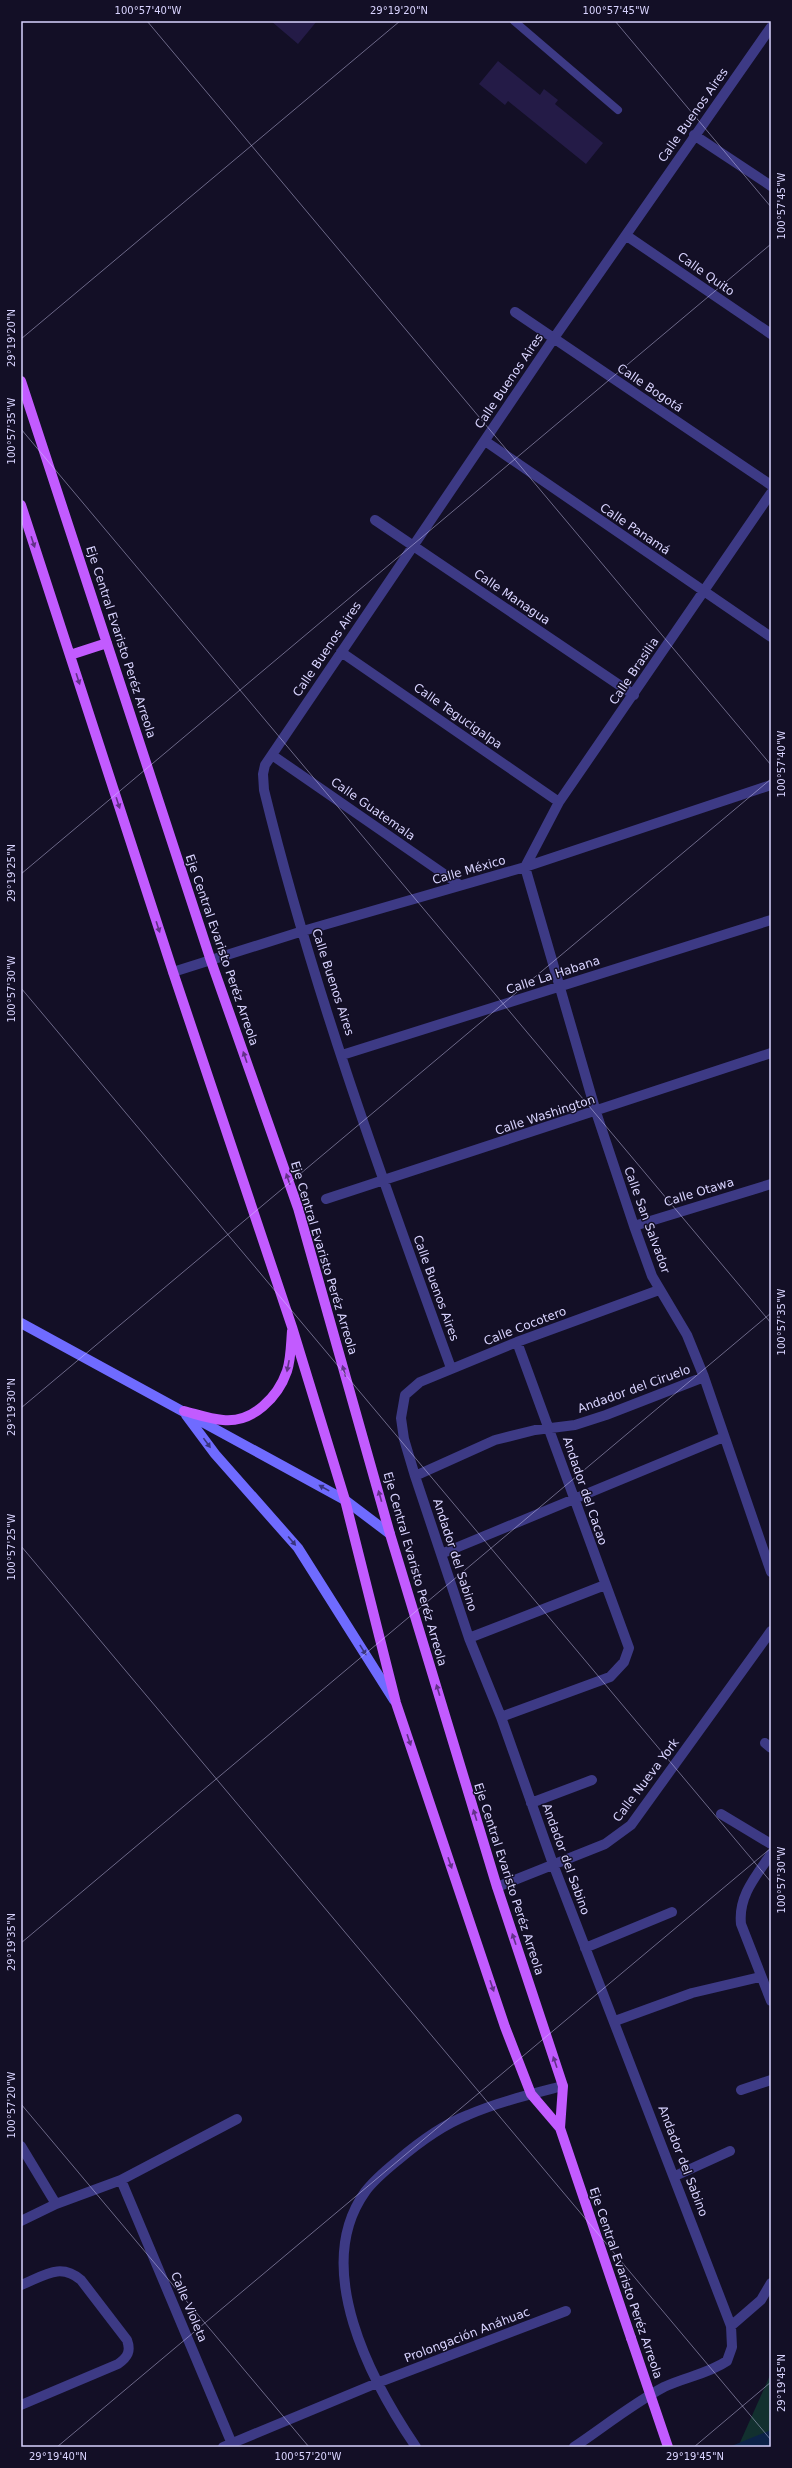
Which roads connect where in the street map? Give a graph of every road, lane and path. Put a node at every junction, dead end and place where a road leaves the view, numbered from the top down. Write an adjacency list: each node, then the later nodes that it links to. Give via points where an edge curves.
1 (514, 21): 3 (lane)
2 (770, 32): 4 (street, Calle Buenos Aires)
3 (618, 110)
4 (694, 135): 5 (street); 6 (street, Calle Buenos Aires)
5 (771, 186)
6 (627, 236): 8 (street, Calle Quito); 9 (street, Calle Buenos Aires)
7 (515, 312): 9 (street, Calle Bogotá)
8 (771, 334)
9 (554, 338): 11 (street, Calle Buenos Aires); 12 (street, Calle Bogotá)
10 (21, 381): 19 (main road, Eje Central Evaristo Peréz Arreola)
11 (485, 441): 16 (street, Calle Buenos Aires); 17 (street, Calle Panamá)
12 (771, 485)
13 (771, 493): 17 (street, Calle Brasilia)
14 (21, 505): 21 (main road, Eje Central Evaristo Peréz Arreola, one-way to 21)
15 (375, 520): 16 (street, Calle Managua)
16 (412, 546): 20 (street, Calle Buenos Aires); 22 (street, Calle Managua)
17 (704, 592): 18 (street, Calle Panamá); 22 (street, Calle Brasilia)
18 (771, 638)
19 (107, 643): 21 (main road); 30 (main road, Eje Central Evaristo Peréz Arreola)
20 (341, 652): 23 (street, Calle Buenos Aires); 25 (street, Calle Tegucigalpa)
21 (70, 655): 31 (main road, Eje Central Evaristo Peréz Arreola, one-way to 31)
22 (634, 695): 25 (street, Calle Brasilia)
23 (272, 755): 27 (street, Calle Guatemala); 29 (street, Calle Buenos Aires, via 265,765 264,790)
24 (771, 785): 26 (street, Calle México)
25 (559, 802): 26 (street, Calle Brasilia)
26 (525, 867): 27 (street, Calle México); 32 (street, Calle San Salvador)
27 (460, 885): 29 (street, Calle México)
28 (771, 920): 32 (street, Calle La Habana)
29 (303, 931): 30 (street, Calle México); 34 (street, Calle Buenos Aires)
30 (211, 961): 31 (street, Calle México); 53 (main road, Eje Central Evaristo Peréz Arreola, one-way to 30, via 298,1208)
31 (173, 972): 42 (main road, Eje Central Evaristo Peréz Arreola)
32 (559, 987): 34 (street, Calle La Habana); 35 (street, Calle San Salvador)
33 (771, 1053): 35 (street, Calle Washington)
34 (342, 1055): 36 (street, Calle Buenos Aires)
35 (596, 1112): 36 (street, Calle Washington); 39 (street, Calle San Salvador)
36 (383, 1180): 38 (street, Calle Washington); 44 (street, Calle Buenos Aires)
37 (771, 1184): 39 (street, Calle Otawa)
38 (326, 1199)
39 (634, 1226): 40 (street, Calle San Salvador)
40 (659, 1290): 43 (street, Calle Cocotero); 45 (street, Calle San Salvador, via 684,1328)
41 (21, 1323): 47 (main road)
42 (292, 1327): 47 (main road, one-way to 47, via 288,1369 272,1398 258,1410 243,1418 224,1420); 52 (main road, Eje Central Evaristo Peréz Arreola)
43 (517, 1342): 44 (street, Calle Cocotero); 48 (street, Andador del Cacao)
44 (451, 1368): 46 (street, Calle Cocotero, via 420,1382)
45 (704, 1377): 48 (street, Andador del Ciruelo, via 606,1415); 49 (street, Calle San Salvador)
46 (406, 1395): 50 (street, Andador del Sabino, via 401,1418)
47 (184, 1411): 52 (main road, one-way to 47); 59 (main road, one-way to 59, via 215,1454 298,1548)
48 (550, 1430): 50 (street, Andador del Ciruelo, via 535,1430 496,1440); 51 (street, Andador del Cacao)
49 (724, 1437): 51 (street); 55 (street, Calle San Salvador)
50 (415, 1476): 54 (street, Andador del Sabino)
51 (573, 1498): 54 (street); 56 (street, Andador del Cacao)
52 (345, 1500): 53 (main road); 59 (main road, Eje Central Evaristo Peréz Arreola)
53 (390, 1534): 67 (main road, Eje Central Evaristo Peréz Arreola, one-way to 53)
54 (441, 1554): 58 (street, Andador del Sabino)
55 (771, 1572)
56 (605, 1585): 58 (street); 60 (street, Andador del Cacao, via 629,1648 624,1662 610,1677)
57 (771, 1631): 66 (street, Calle Nueva York, via 631,1825 605,1844)
58 (469, 1638): 60 (street, Andador del Sabino)
59 (396, 1703): 76 (main road, Eje Central Evaristo Peréz Arreola, one-way to 76, via 503,2020)
60 (501, 1717): 62 (street, Andador del Sabino)
61 (592, 1780): 62 (street)
62 (531, 1802): 66 (street, Andador del Sabino)
63 (722, 1814): 64 (street)
64 (771, 1844)
65 (771, 1854): 70 (street, via 745,1892 740,1912 741,1924)
66 (553, 1864): 67 (street, Calle Nueva York); 69 (street, Andador del Sabino)
67 (497, 1887): 74 (main road, Eje Central Evaristo Peréz Arreola, one-way to 67)
68 (672, 1912): 69 (street)
69 (586, 1948): 72 (street, Andador del Sabino)
70 (760, 1977): 71 (street); 72 (street, via 692,1993)
71 (771, 2001)
72 (615, 2021): 81 (street, Andador del Sabino)
73 (771, 2080): 75 (street)
74 (564, 2086): 76 (street); 78 (main road, Eje Central Evaristo Peréz Arreola)
75 (741, 2090)
76 (531, 2094): 78 (main road, Eje Central Evaristo Peréz Arreola); 89 (street, via 467,2115 439,2130 406,2153 365,2192 353,2215 344,2249 343,2279 350,2311)
77 (237, 2119): 82 (street)
78 (560, 2128): 94 (main road, Eje Central Evaristo Peréz Arreola, bridge)
79 (21, 2146): 83 (street)
80 (730, 2150): 81 (street)
81 (675, 2176): 88 (street, Andador del Sabino)
82 (121, 2180): 83 (street); 91 (street, Calle Violeta)
83 (56, 2204): 84 (street)
84 (21, 2221)
85 (771, 2283): 88 (street, via 761,2300)
86 (21, 2285): 90 (street, via 56,2271 72,2273 81,2280 130,2347 128,2355 118,2364)
87 (566, 2311): 89 (street, Prolongación Anáhuac)
88 (731, 2326): 93 (street, Andador del Sabino, via 732,2347 727,2360 706,2372 682,2379 645,2398)
89 (376, 2383): 91 (street, Prolongación Anáhuac); 92 (street)
90 (21, 2405)
91 (228, 2445)
92 (416, 2447)
93 (574, 2447)
94 (668, 2447)

